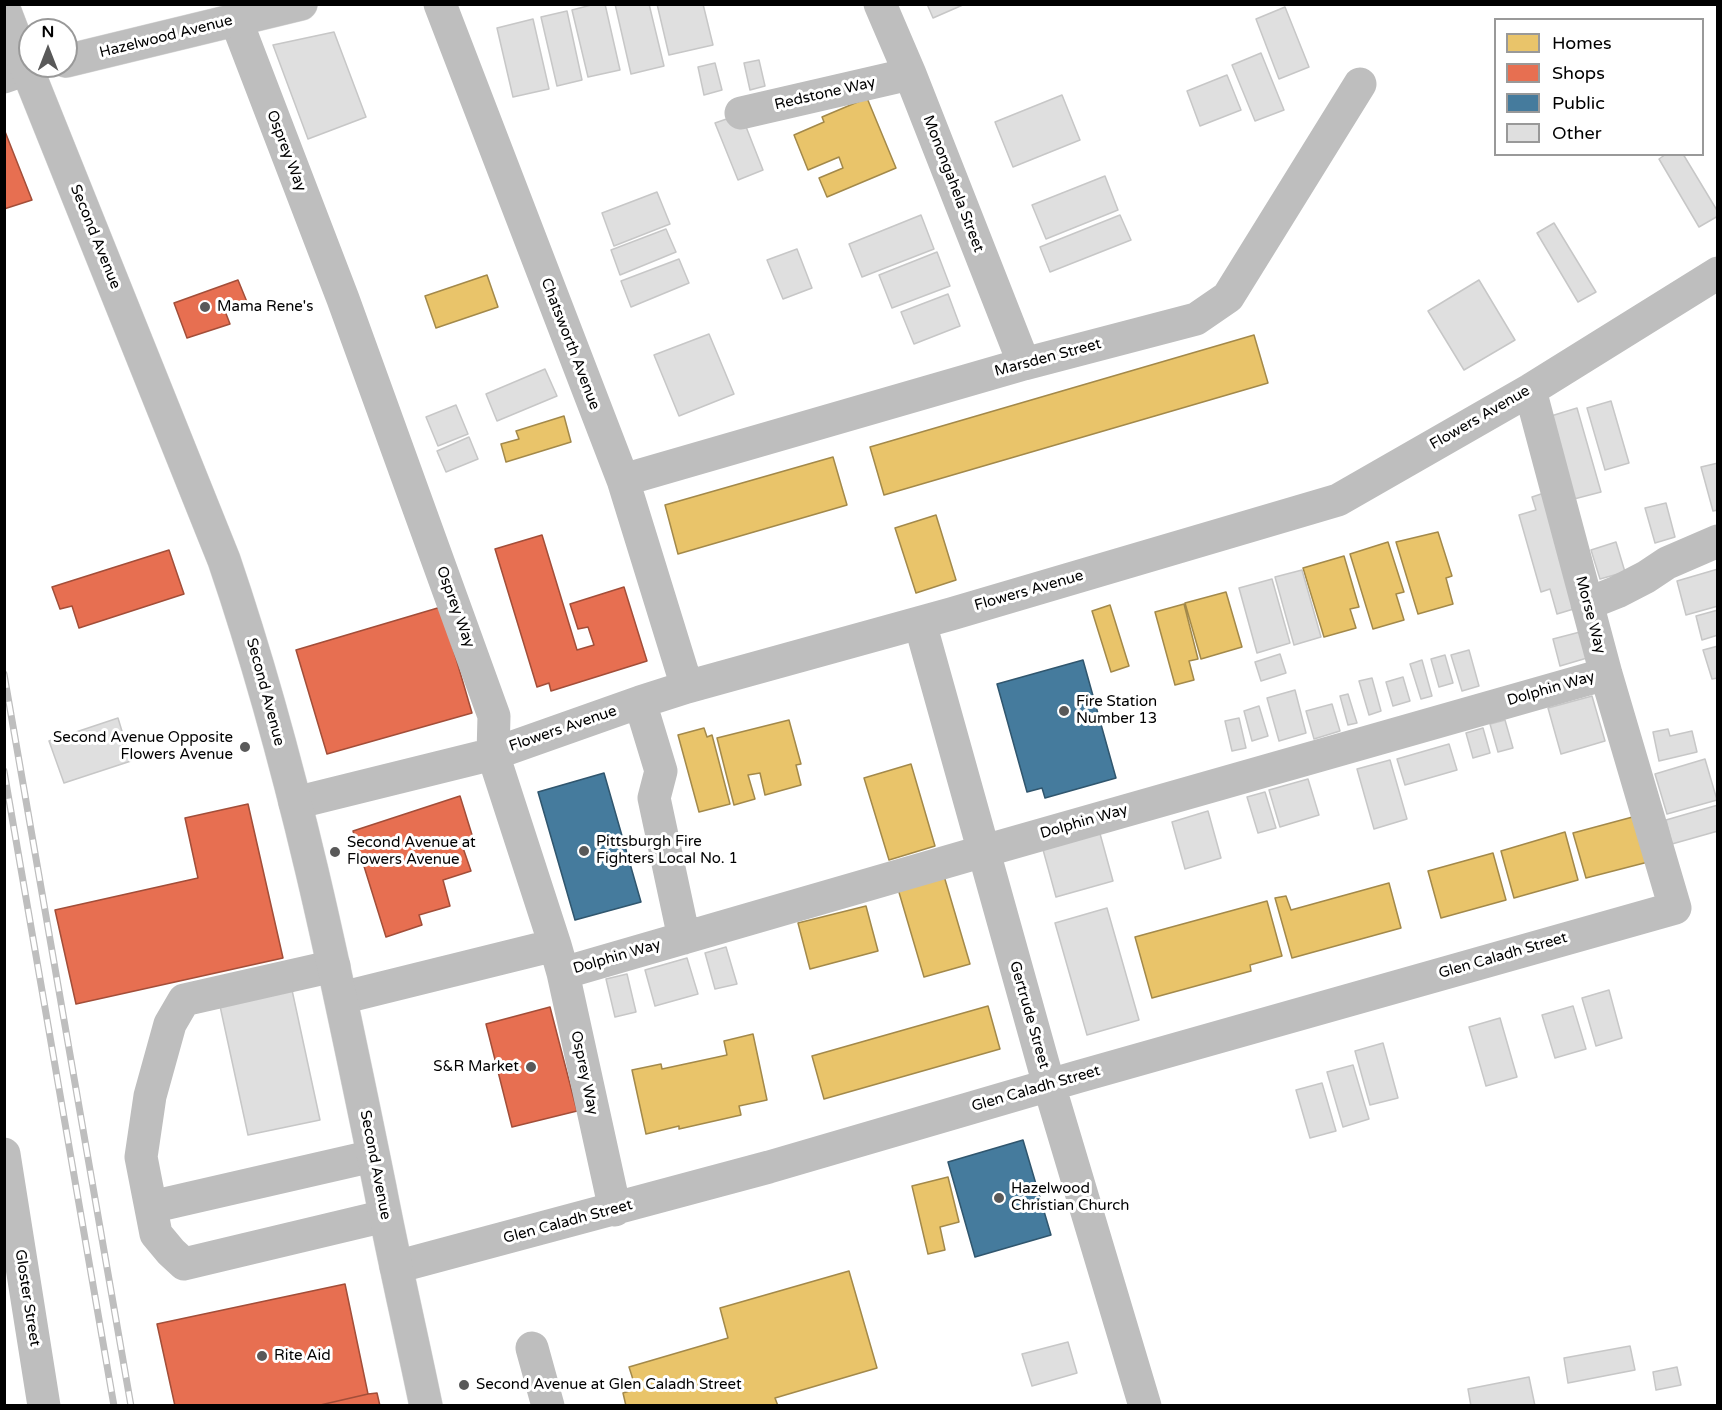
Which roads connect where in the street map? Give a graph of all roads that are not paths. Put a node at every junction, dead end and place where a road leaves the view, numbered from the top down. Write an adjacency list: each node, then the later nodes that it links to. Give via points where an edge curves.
1 (301, 4): 5 (street, Hazelwood Avenue)
2 (440, 4): 15 (street, Chatsworth Avenue)
3 (880, 4): 8 (street, Monongahela Street)
4 (4, 9): 6 (street, Second Avenue)
5 (236, 20): 7 (street, Hazelwood Avenue); 22 (street, Osprey Way, via 495,716)
6 (18, 50)
7 (78, 58)
8 (910, 74): 11 (street, Redstone Way); 13 (street, Monongahela Street)
9 (28, 78): 23 (street, Second Avenue, via 224,560 250,635)
10 (1360, 84): 13 (street, Marsden Street, via 1228,297 1196,319)
11 (741, 114)
12 (1715, 282): 14 (street, Flowers Avenue)
13 (1024, 364): 15 (street, Marsden Street)
14 (1530, 390): 17 (street, Morse Way); 18 (street, Flowers Avenue, via 1338,500)
15 (623, 480): 20 (street, Chatsworth Avenue)
16 (1718, 541): 17 (street)
17 (1587, 604): 19 (street, Morse Way)
18 (920, 623): 20 (street, Flowers Avenue); 24 (street, Gertrude Street)
19 (1606, 674): 24 (street, Dolphin Way); 25 (street, Morse Way)
20 (687, 687): 21 (street, Flowers Avenue)
21 (640, 702): 22 (street, Flowers Avenue); 26 (street, via 661,771 654,798)
22 (493, 754): 23 (street, Flowers Avenue); 27 (street, Osprey Way)
23 (295, 802): 28 (street, Second Avenue)
24 (984, 851): 26 (street, Dolphin Way); 30 (street, Gertrude Street)
25 (1675, 908): 30 (street, Glen Caladh Street)
26 (684, 938): 27 (street, Dolphin Way)
27 (559, 959): 29 (street, Dolphin Way); 34 (street, Osprey Way)
28 (334, 966): 29 (street, Second Avenue); 33 (street, via 184,1000 170,1024 148,1106 141,1157)
29 (341, 998): 32 (street, Second Avenue)
30 (1049, 1085): 34 (street, Glen Caladh Street); 38 (street, Gertrude Street)
31 (4, 1154): 39 (street, Gloster Street)
32 (373, 1156): 33 (street); 35 (street, Second Avenue)
33 (151, 1207): 35 (street, via 156,1234 184,1264)
34 (615, 1210): 36 (street, Glen Caladh Street)
35 (385, 1216): 36 (street, Second Avenue)
36 (396, 1268): 40 (street, Second Avenue)
37 (532, 1348): 41 (street)
38 (1141, 1404)
39 (44, 1406)
40 (426, 1406)
41 (548, 1406)

